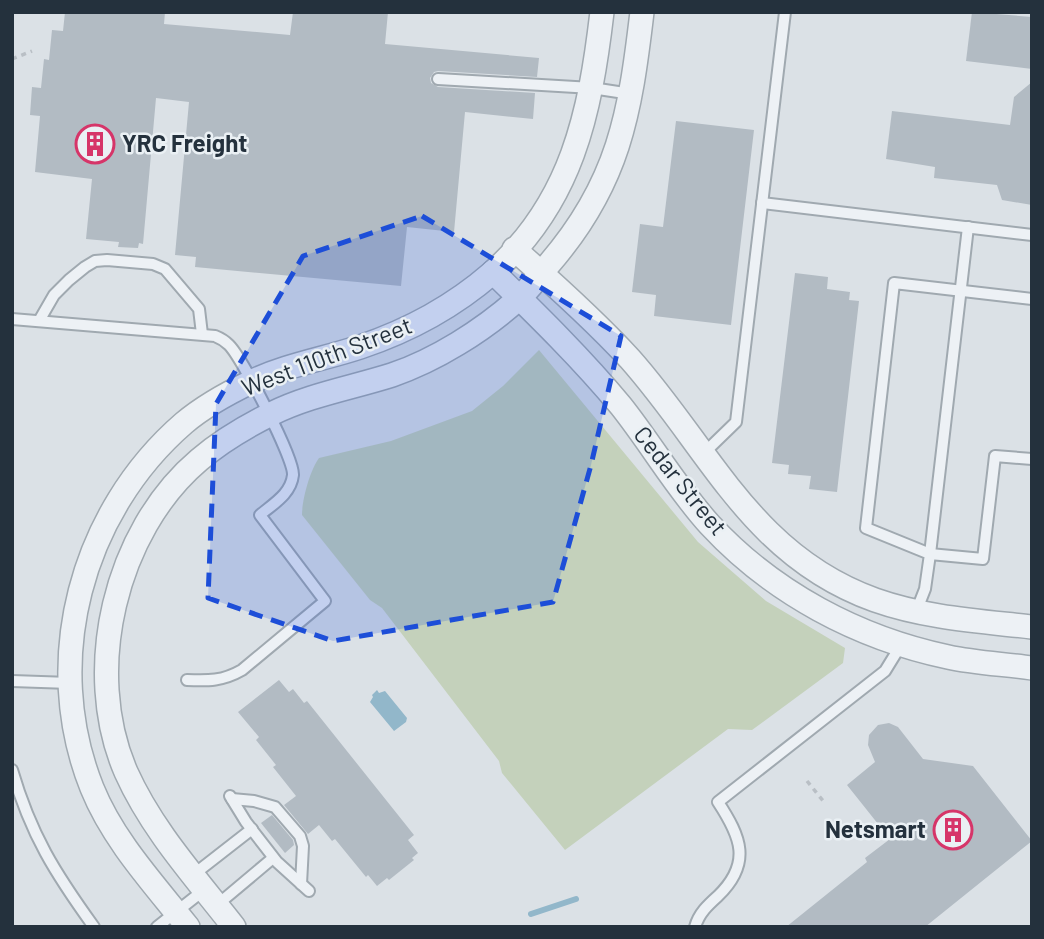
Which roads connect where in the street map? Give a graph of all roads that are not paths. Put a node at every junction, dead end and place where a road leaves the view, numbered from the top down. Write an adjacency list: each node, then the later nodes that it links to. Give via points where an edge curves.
1 (603, 12): 5 (street, West 110th Street)
2 (642, 12): 6 (street, West 110th Street)
3 (785, 12): 7 (lane)
4 (438, 79): 5 (lane)
5 (592, 88): 6 (lane); 10 (street, West 110th Street, via 561,187)
6 (631, 94): 12 (street, West 110th Street, via 621,140 601,190 575,234)
7 (762, 203): 8 (lane); 21 (lane, via 736,422)
8 (968, 228): 9 (lane); 13 (lane)
9 (1032, 235)
10 (514, 250): 11 (street, West 110th Street); 12 (street, Cedar Street)
11 (493, 272): 14 (street, Cedar Street); 19 (street, West 110th Street, via 458,299 398,333)
12 (541, 272): 14 (street, West 110th Street); 21 (street, Cedar Street, via 630,360)
13 (960, 290): 15 (lane); 23 (lane); 23 (lane, via 894,283 866,528)
14 (519, 298): 20 (street, West 110th Street, via 471,334 396,373); 26 (street, Cedar Street, via 620,406 709,524 742,555 824,613)
15 (1032, 299)
16 (12, 319): 17 (lane)
17 (39, 321): 18 (lane); 18 (lane, via 69,280 95,261 107,260 165,269 199,309)
18 (202, 334): 19 (lane, via 229,345)
19 (252, 382): 20 (lane); 30 (street, West 110th Street, via 185,422 145,462 117,502 95,545 79,594)
20 (268, 415): 28 (lane, via 293,473 289,490 260,515 325,601 242,670 215,681); 34 (street, West 110th Street, via 197,461 151,516 126,569 112,622 108,701 118,752 154,824)
21 (702, 455): 24 (street, Cedar Street, via 775,541 816,571 873,599)
22 (1032, 459): 23 (lane, via 995,456 983,559)
23 (930, 554): 24 (lane)
24 (916, 612): 25 (street, Cedar Street); 26 (street)
25 (1032, 627)
26 (901, 645): 27 (street, Cedar Street, via 950,658); 39 (lane, via 886,671 718,802 734,826 740,846 738,862 732,882 702,910)
27 (1032, 668)
28 (187, 680)
29 (12, 681): 30 (lane)
30 (69, 683): 35 (street, West 110th Street, via 76,737 92,788 130,854)
31 (12, 771): 36 (lane, via 35,835)
32 (252, 830): 33 (lane); 33 (lane, via 231,796 275,807 300,836 305,888); 34 (lane)
33 (273, 858): 34 (lane)
34 (205, 889): 35 (lane); 38 (street, West 110th Street)
35 (182, 920): 37 (lane)
36 (94, 927)
37 (157, 927)
38 (234, 927)
39 (695, 927)

